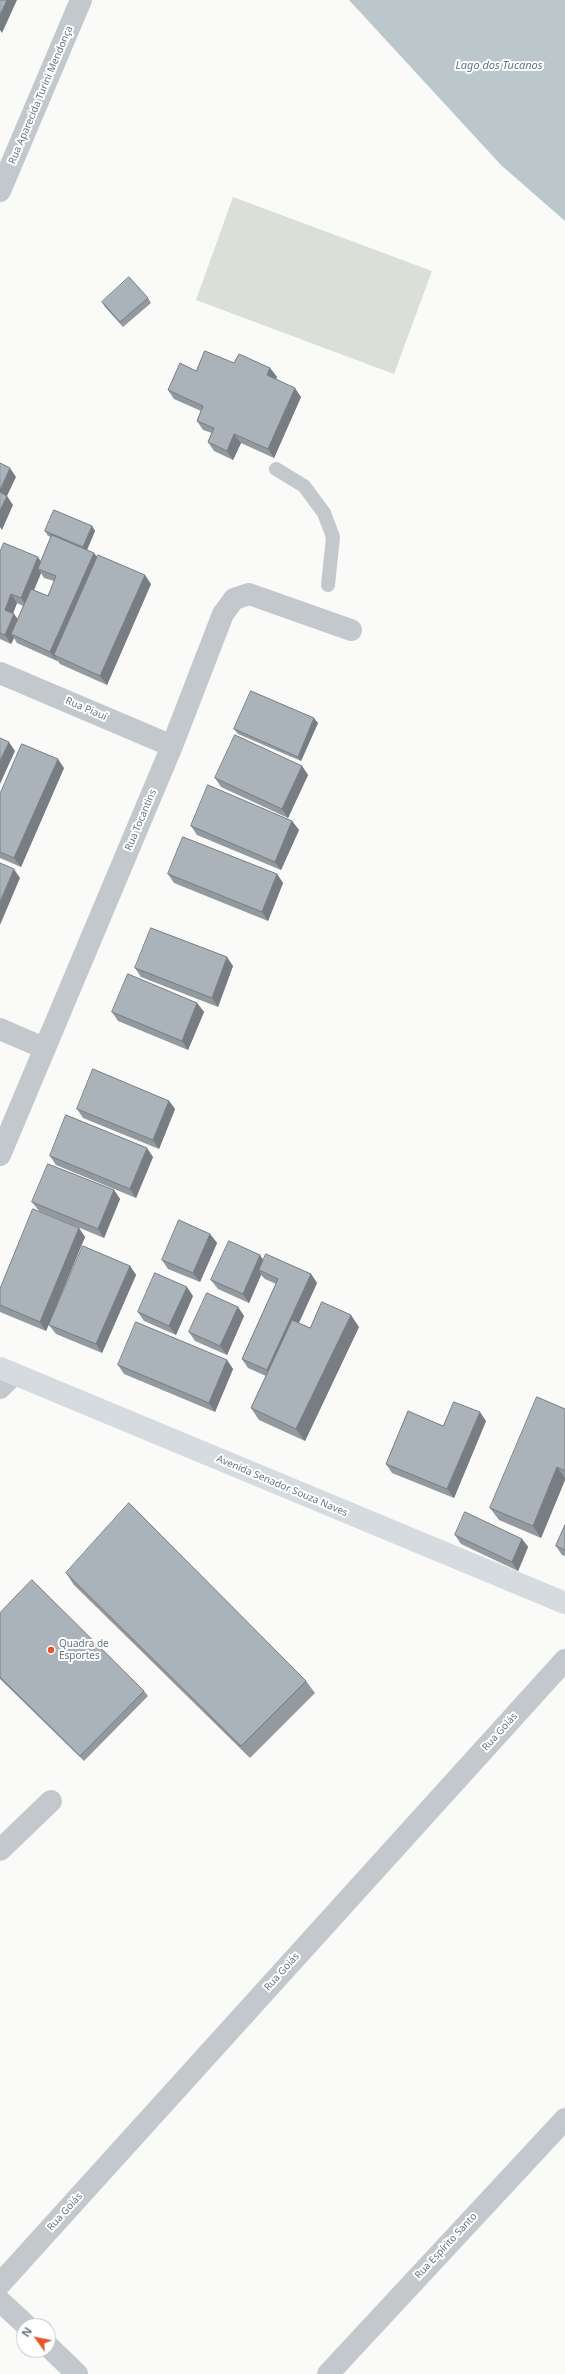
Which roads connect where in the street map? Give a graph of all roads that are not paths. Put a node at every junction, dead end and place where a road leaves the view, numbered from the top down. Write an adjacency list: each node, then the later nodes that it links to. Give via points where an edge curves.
1 (81, 0): 2 (street, Rua Aparecida Turini Mendonça)
2 (0, 191)
3 (276, 469): 4 (lane, via 304,486 324,513 333,537)
4 (328, 585)
5 (351, 630): 7 (street, Rua Tocantins, via 249,594 234,599 223,614)
6 (0, 673): 7 (street, Rua Piauí)
7 (172, 746): 9 (street, Rua Tocantins)
8 (0, 1029): 9 (street)
9 (44, 1048): 10 (street, Rua Tocantins)
10 (0, 1155)
11 (5, 1377): 12 (street, Avenida Senador Souza Naves)
12 (565, 1603)
13 (565, 1660): 17 (street, Rua Goiás)
14 (51, 1801): 15 (street)
15 (0, 1850)
16 (565, 2119): 22 (street, Rua Espírito Santo)
17 (0, 2284)
18 (0, 2301): 19 (street)
19 (18, 2318)
20 (56, 2354): 21 (street)
21 (77, 2374)
22 (328, 2374)

